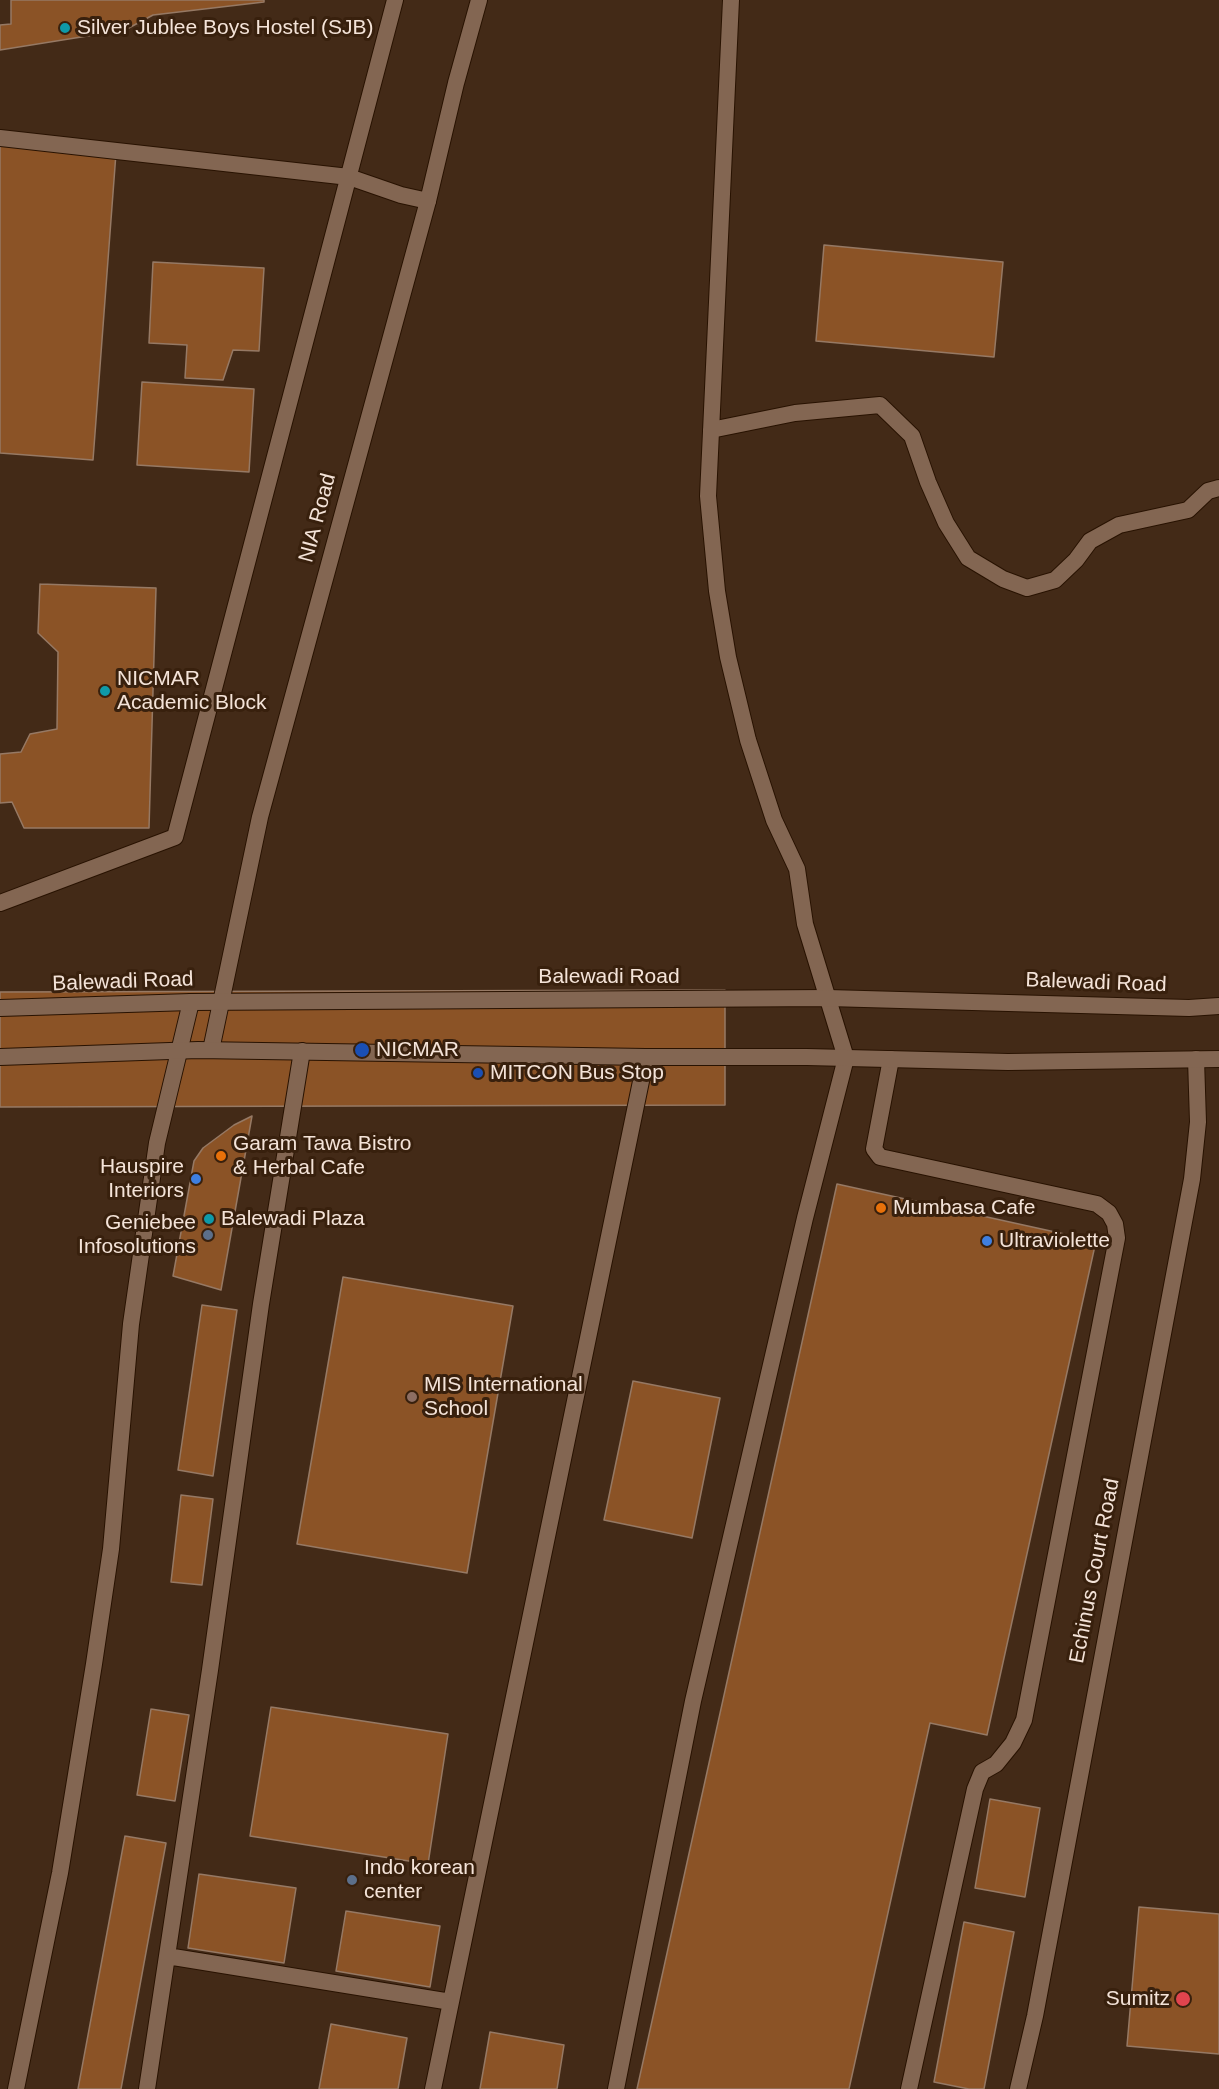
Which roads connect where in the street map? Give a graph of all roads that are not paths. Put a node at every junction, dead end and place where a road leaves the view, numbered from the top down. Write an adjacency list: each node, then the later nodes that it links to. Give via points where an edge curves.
1 (395, 0): 5 (street)
2 (479, 0): 6 (street, NIA Road)
3 (731, 0): 7 (street)
4 (0, 138): 5 (street)
5 (349, 177): 6 (street); 9 (street, via 175,837)
6 (428, 201): 12 (street, NIA Road, via 260,817)
7 (711, 430): 8 (street, via 795,413 880,405 912,436 945,523 968,558 1027,588 1055,580 1077,560 1090,541 1119,525 1188,510 1208,491); 10 (street, via 708,496 728,657 767,800 797,869 805,924)
8 (1219, 488)
9 (0, 903)
10 (828, 998): 12 (street, Balewadi Road); 13 (street, Balewadi Road); 20 (street)
11 (191, 1002): 12 (street, Balewadi Road); 14 (street, Balewadi Road); 15 (street)
12 (221, 1002): 16 (street, NIA Road)
13 (1219, 1006)
14 (0, 1008)
15 (178, 1050): 16 (street); 18 (street); 26 (street, via 157,1143 131,1324 111,1549 89,1695 60,1873)
16 (211, 1050): 17 (street)
17 (302, 1051): 19 (street); 24 (street, via 261,1304)
18 (0, 1057)
19 (646, 1057): 20 (street); 25 (street)
20 (846, 1058): 21 (street); 29 (street, via 701,1667)
21 (891, 1059): 22 (street, via 1008,1062); 30 (street, via 874,1149 880,1157 1097,1204 1109,1213 1117,1238 1024,1720 1013,1743 996,1764 982,1772 975,1788)
22 (1196, 1059): 23 (street); 31 (street, Echinus Court Road, via 1198,1122 1192,1179)
23 (1219, 1059)
24 (167, 1956): 25 (street); 27 (street)
25 (451, 2002): 28 (street)
26 (16, 2089)
27 (147, 2089)
28 (433, 2089)
29 (616, 2089)
30 (909, 2089)
31 (1018, 2089)

